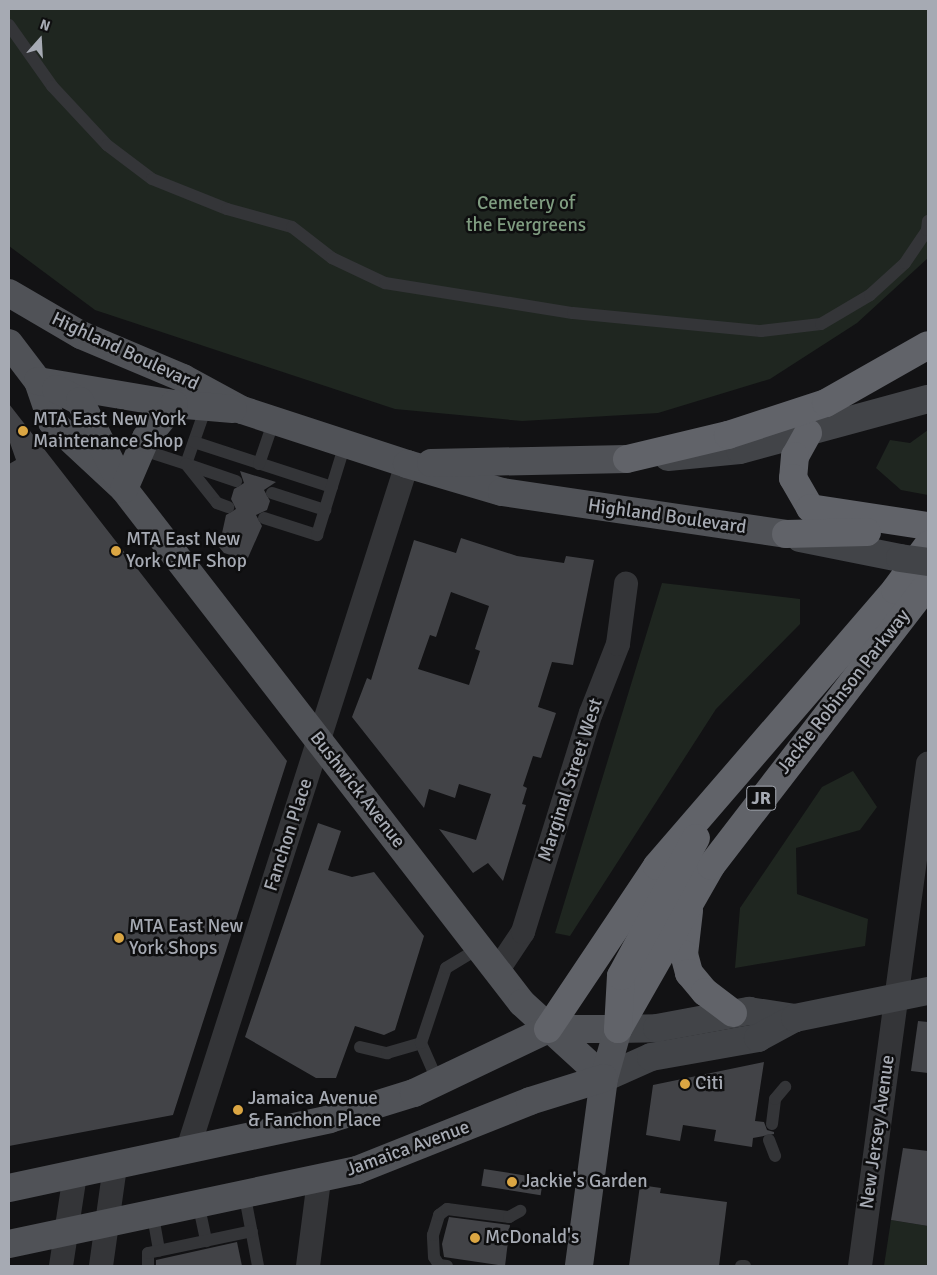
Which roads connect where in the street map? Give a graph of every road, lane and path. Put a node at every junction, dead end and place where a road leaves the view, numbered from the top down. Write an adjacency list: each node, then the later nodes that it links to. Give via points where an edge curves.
1 (9, 25): 2 (lane, via 52,86 88,126 107,145 152,179 227,209 292,227 332,258 385,282 573,313 761,331 821,324 870,295 905,262 927,230)
2 (928, 221)
3 (9, 293): 10 (main road, Highland Boulevard, via 81,335 183,378)
4 (9, 342): 6 (main road, Bushwick Avenue)
5 (928, 345): 16 (highway, via 826,403 754,428)
6 (38, 381): 8 (main road, Highland Boulevard); 22 (main road, Bushwick Avenue, via 52,422)
7 (928, 399): 12 (main road, Highland Boulevard)
8 (174, 404): 9 (main road, Highland Boulevard); 15 (main road)
9 (206, 407): 10 (main road, Highland Boulevard); 13 (lane)
10 (242, 410): 11 (main road, Highland Boulevard)
11 (274, 420): 14 (main road, Highland Boulevard); 18 (lane)
12 (808, 432): 16 (main road, Highland Boulevard, via 740,450); 28 (highway, via 794,466 799,494 817,510)
13 (194, 442): 17 (lane); 18 (lane)
14 (345, 444): 19 (main road, Highland Boulevard); 21 (lane)
15 (140, 450): 17 (lane); 22 (main road)
16 (627, 459): 19 (main road, Highland Boulevard)
17 (186, 464): 20 (lane); 24 (lane, via 217,503)
18 (259, 464): 21 (lane)
19 (407, 464): 29 (main road, Highland Boulevard, via 502,492); 35 (street, Fanchon Place)
20 (236, 481)
21 (332, 487): 25 (lane)
22 (124, 489): 35 (main road, Bushwick Avenue)
23 (272, 493): 25 (lane)
24 (228, 507)
25 (325, 510): 26 (lane, via 317,535)
26 (264, 518)
27 (928, 526): 28 (highway)
28 (857, 533): 29 (highway); 30 (highway); 32 (main road, bridge)
29 (786, 534)
30 (928, 538)
31 (928, 545): 37 (highway, Jackie Robinson Parkway / JR, via 894,590 765,737)
32 (928, 562)
33 (626, 584): 40 (street, Marginal Street West, via 618,644 590,713 523,932)
34 (928, 584): 38 (highway, Jackie Robinson Parkway / JR, via 788,763)
35 (318, 741): 39 (main road, Bushwick Avenue); 54 (street, Fanchon Place)
36 (928, 764): 42 (street, New Jersey Avenue)
37 (718, 797): 45 (highway, via 621,976); 46 (highway, via 657,866)
38 (690, 898): 43 (highway, via 686,963 699,986); 45 (highway, Jackie Robinson Parkway / JR)
39 (479, 948): 40 (main road, Bushwick Avenue); 47 (lane, via 446,968)
40 (497, 971): 46 (main road, Bushwick Avenue)
41 (928, 991): 42 (main road, Jamaica Avenue)
42 (897, 998): 44 (main road, Jamaica Avenue); 79 (street, New Jersey Avenue)
43 (733, 1013): 44 (main road, Jamaica Avenue, via 749,1011); 45 (main road, Jamaica Avenue, via 657,1028)
44 (795, 1018): 49 (main road, Jamaica Avenue, via 758,1038 651,1057)
45 (618, 1029): 46 (main road, Jamaica Avenue); 49 (main road)
46 (548, 1030): 49 (main road, Bushwick Avenue); 50 (main road, Jamaica Avenue)
47 (421, 1043): 48 (lane, via 387,1053); 50 (lane)
48 (360, 1048)
49 (604, 1078): 58 (main road, Jamaica Avenue, via 530,1102 397,1157); 76 (main road)
50 (438, 1082): 54 (main road, Jamaica Avenue, via 414,1094 330,1119)
51 (785, 1087): 52 (lane, via 776,1099)
52 (772, 1124)
53 (769, 1140): 55 (lane)
54 (188, 1149): 56 (main road, Jamaica Avenue)
55 (775, 1156)
56 (114, 1166): 57 (main road, Jamaica Avenue); 64 (street)
57 (75, 1175): 59 (main road, Jamaica Avenue); 66 (street)
58 (319, 1180): 60 (main road, Jamaica Avenue); 74 (street)
59 (9, 1188)
60 (245, 1197): 61 (main road, Jamaica Avenue); 65 (lane)
61 (199, 1206): 63 (main road, Jamaica Avenue); 67 (lane)
62 (520, 1211): 75 (lane, via 509,1217 447,1209 439,1215 433,1235 434,1257 439,1265)
63 (153, 1216): 64 (main road, Jamaica Avenue); 69 (lane)
64 (107, 1226): 66 (main road, Jamaica Avenue); 71 (street)
65 (252, 1231): 67 (lane); 73 (lane)
66 (66, 1234): 68 (main road, Jamaica Avenue); 70 (street)
67 (210, 1242): 69 (lane, via 176,1250)
68 (9, 1244)
69 (158, 1250): 72 (lane, via 148,1252)
70 (61, 1266)
71 (101, 1266)
72 (148, 1266)
73 (258, 1266)
74 (308, 1266)
75 (447, 1266)
76 (580, 1266)
77 (741, 1266): 78 (lane)
78 (745, 1266)
79 (860, 1266)

